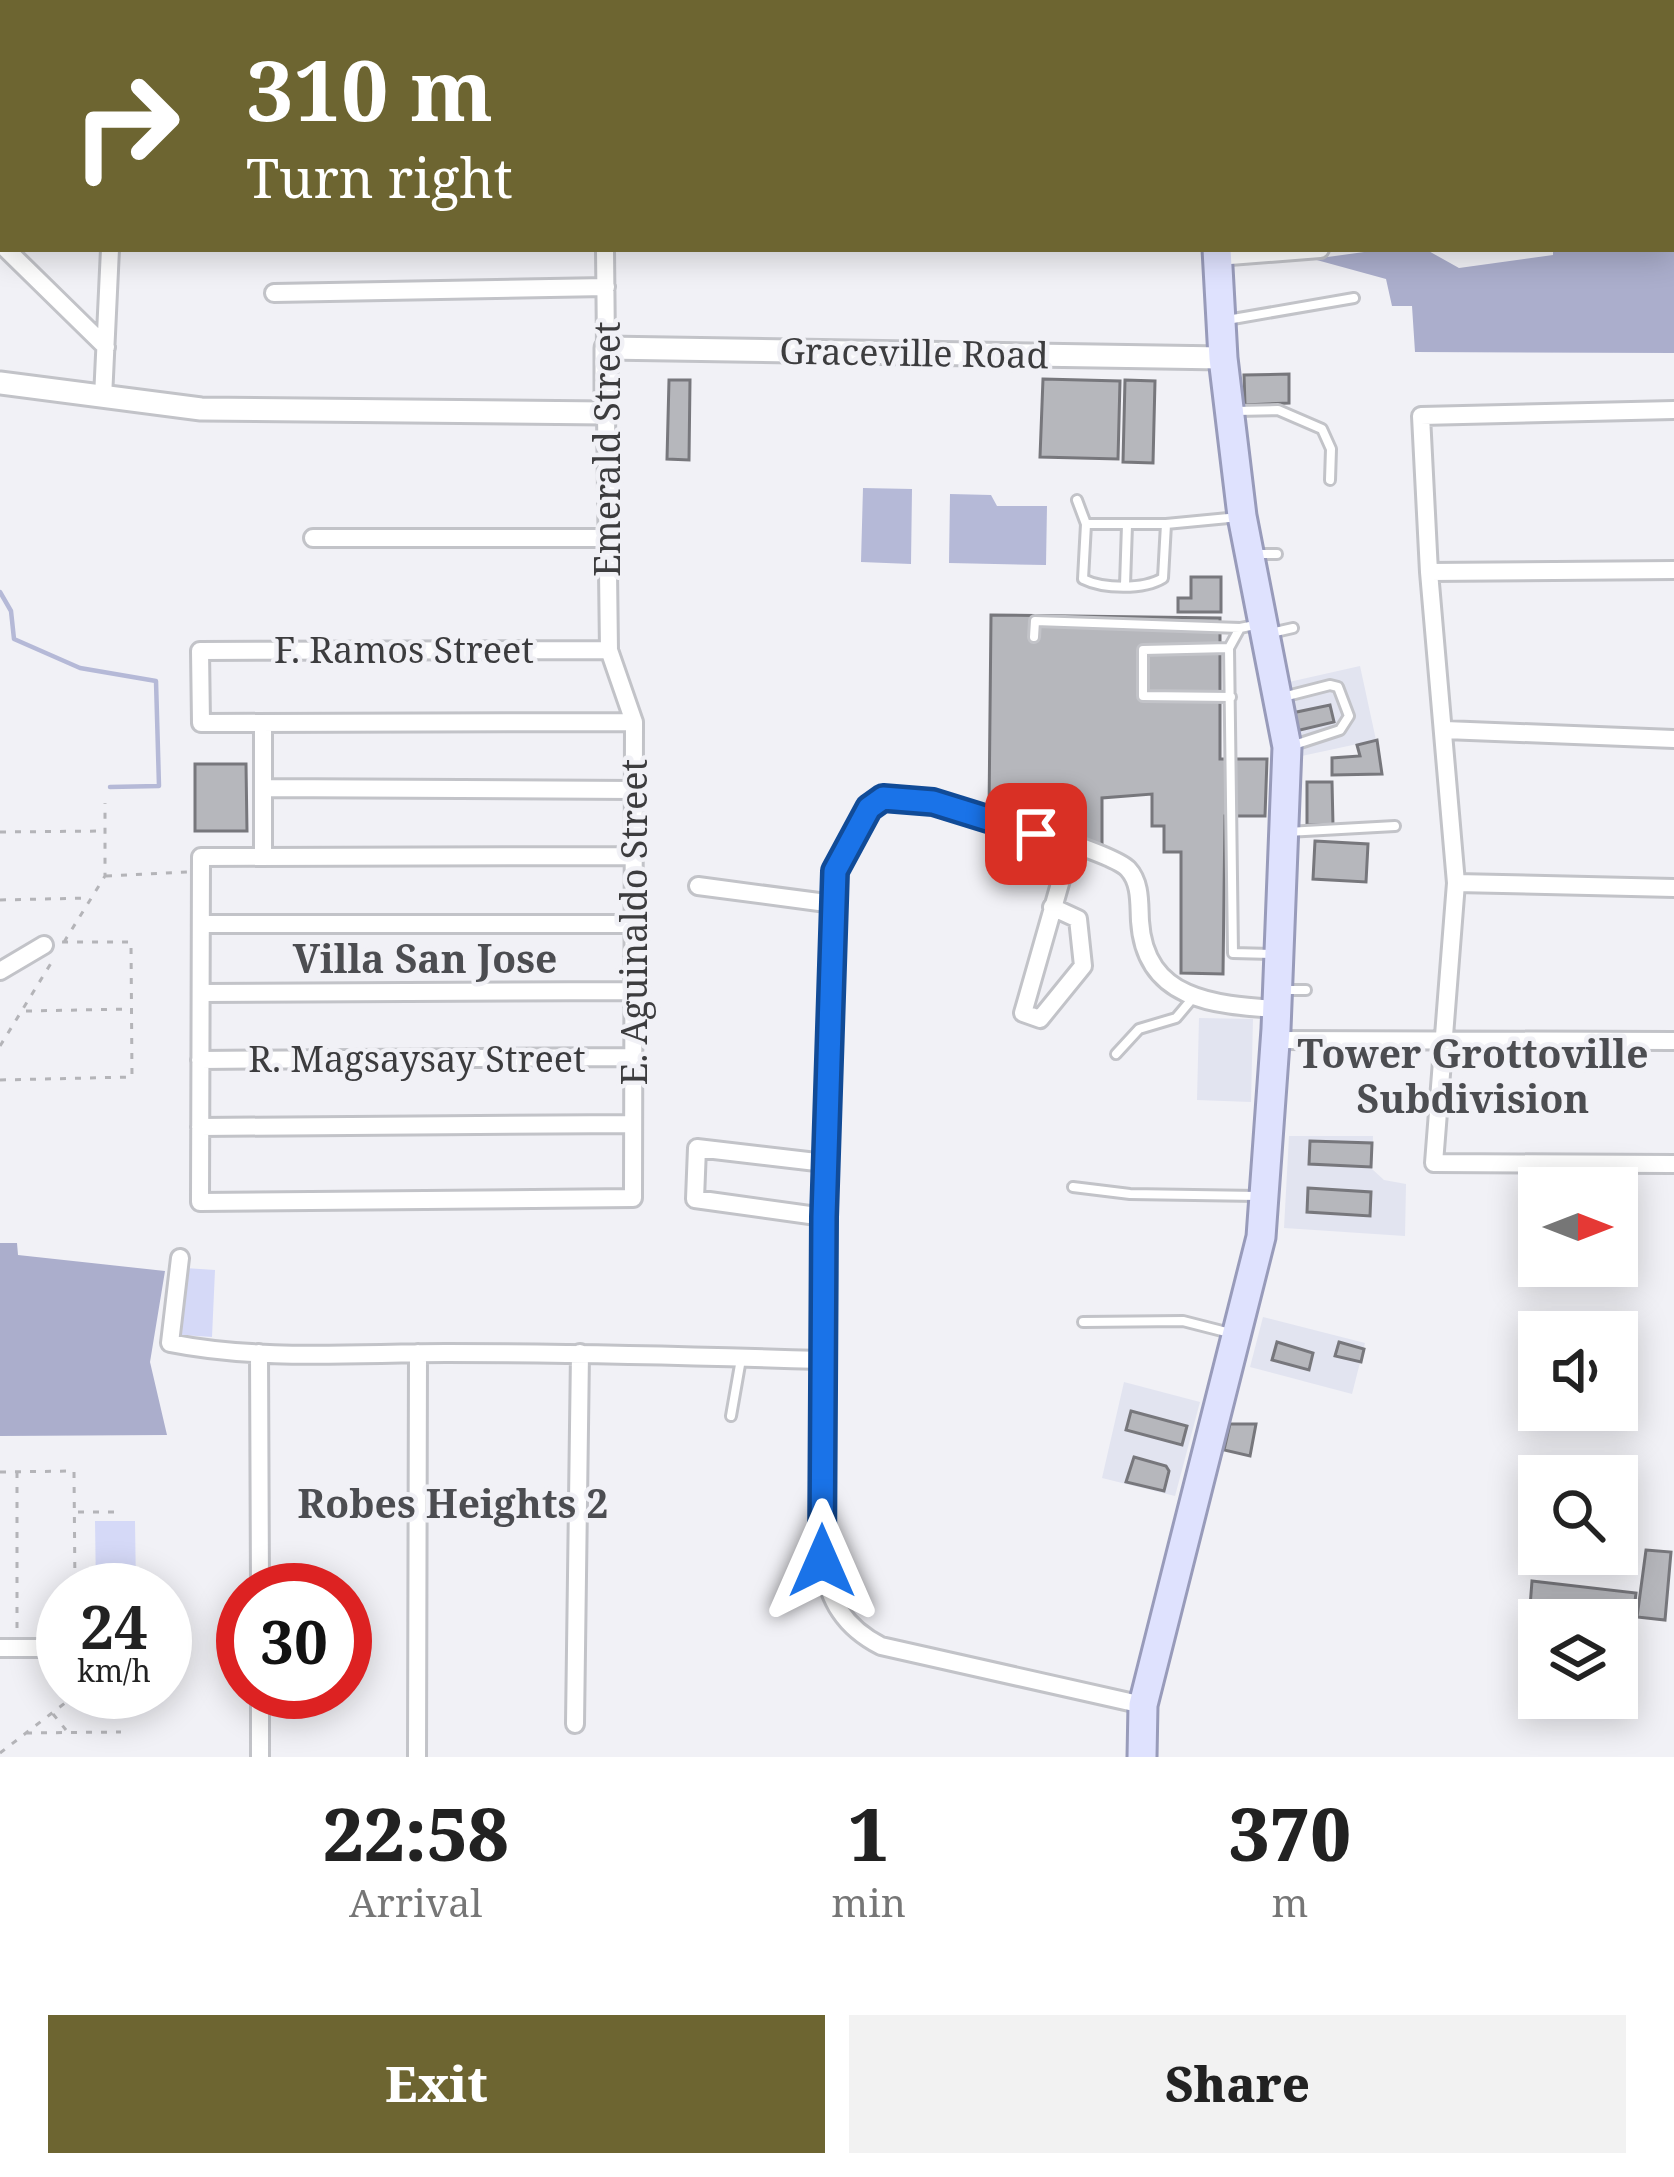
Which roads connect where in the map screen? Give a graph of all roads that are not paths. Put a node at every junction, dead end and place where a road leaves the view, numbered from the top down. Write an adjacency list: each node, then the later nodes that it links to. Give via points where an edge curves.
1 (9, 252): 9 (street)
2 (110, 252): 9 (street)
3 (605, 252): 5 (street, Emerald Street)
4 (1217, 253): 8 (main road)
5 (606, 287): 6 (street); 10 (street, Emerald Street)
6 (274, 292)
7 (1354, 298): 8 (lane)
8 (1220, 320): 11 (main road)
9 (106, 347): 13 (street)
10 (606, 348): 11 (street, Graceville Road); 16 (street, Emerald Street)
11 (1222, 358): 15 (main road)
12 (0, 383): 13 (street)
13 (103, 398): 16 (street, via 286,412)
14 (1674, 410): 26 (street, via 1421,416)
15 (1228, 412): 17 (lane, via 1278,410 1322,430); 19 (main road)
16 (606, 413): 24 (street, Emerald Street)
17 (1330, 480)
18 (1077, 500): 20 (lane)
19 (1241, 516): 21 (lane); 29 (main road, via 1265,558)
20 (1086, 524): 22 (lane); 27 (lane, via 1083,579)
21 (1166, 524): 22 (lane); 27 (lane, via 1163,578)
22 (1127, 525): 27 (lane)
23 (313, 538): 24 (street)
24 (607, 538): 32 (street, Emerald Street)
25 (1674, 570): 26 (street)
26 (1429, 572): 37 (street)
27 (1125, 585)
28 (1293, 628): 29 (lane)
29 (1255, 629): 30 (lane, via 1035,621); 31 (lane); 34 (main road)
30 (1034, 637)
31 (1229, 648): 33 (lane); 33 (lane, via 1143,650 1142,696)
32 (609, 650): 35 (street, E. Aguinaldo Street); 36 (street, F. Ramos Street, via 200,651 201,723)
33 (1231, 697): 55 (lane, via 1233,953)
34 (1279, 698): 39 (main road); 39 (lane, via 1338,687 1348,716 1340,730)
35 (634, 722): 36 (street); 41 (street, E. Aguinaldo Street)
36 (263, 725): 40 (street)
37 (1445, 730): 38 (street); 47 (street)
38 (1674, 739)
39 (1287, 747): 43 (main road)
40 (263, 788): 41 (street); 45 (street)
41 (634, 790): 46 (street, E. Aguinaldo Street)
42 (1395, 826): 43 (lane)
43 (1286, 832): 55 (main road)
44 (1071, 844): 50 (street, via 933,802 883,798 869,808 835,871); 51 (street); 60 (street, via 1129,869 1144,949 1162,978)
45 (263, 856): 46 (street); 52 (street, via 201,857)
46 (634, 856): 53 (street, E. Aguinaldo Street)
47 (1456, 883): 49 (street); 62 (street)
48 (698, 886): 50 (street)
49 (1674, 888)
50 (834, 904): 69 (street)
51 (1052, 908): 51 (street, via 1023,1013 1040,1019 1083,966 1078,919)
52 (201, 924): 53 (street); 58 (street)
53 (634, 924): 57 (street, E. Aguinaldo Street)
54 (44, 945): 56 (street)
55 (1279, 954): 59 (main road)
56 (0, 971)
57 (634, 991): 58 (street); 65 (street, E. Aguinaldo Street)
58 (201, 993): 66 (street)
59 (1287, 996): 60 (street); 61 (main road)
60 (1193, 998): 64 (lane, via 1176,1018 1139,1029)
61 (1275, 1040): 62 (street, via 1331,1032); 72 (main road)
62 (1444, 1041): 63 (street); 70 (street, via 1434,1163)
63 (1674, 1041)
64 (1115, 1054)
65 (633, 1057): 66 (street, R. Magsaysay Street); 67 (street, E. Aguinaldo Street)
66 (200, 1060): 68 (street)
67 (633, 1124): 68 (street); 68 (street, E. Aguinaldo Street, via 633,1198 200,1202)
68 (200, 1127)
69 (825, 1163): 73 (street); 73 (street, via 698,1148 695,1199)
70 (1674, 1164)
71 (1073, 1187): 72 (lane)
72 (1265, 1197): 76 (main road)
73 (824, 1217): 81 (street)
74 (180, 1258): 79 (street, via 170,1343)
75 (1083, 1322): 76 (lane, via 1183,1321)
76 (1237, 1335): 84 (main road)
77 (418, 1352): 78 (street); 79 (street); 88 (street)
78 (580, 1352): 80 (street); 86 (street)
79 (260, 1353): 83 (street)
80 (741, 1358): 81 (street); 82 (lane)
81 (823, 1360): 84 (street, via 822,1561 838,1612 858,1634 881,1646)
82 (731, 1416)
83 (260, 1563)
84 (1143, 1705): 89 (main road)
85 (260, 1719): 87 (street)
86 (575, 1724)
87 (260, 1757)
88 (417, 1757)
89 (1142, 1757)

